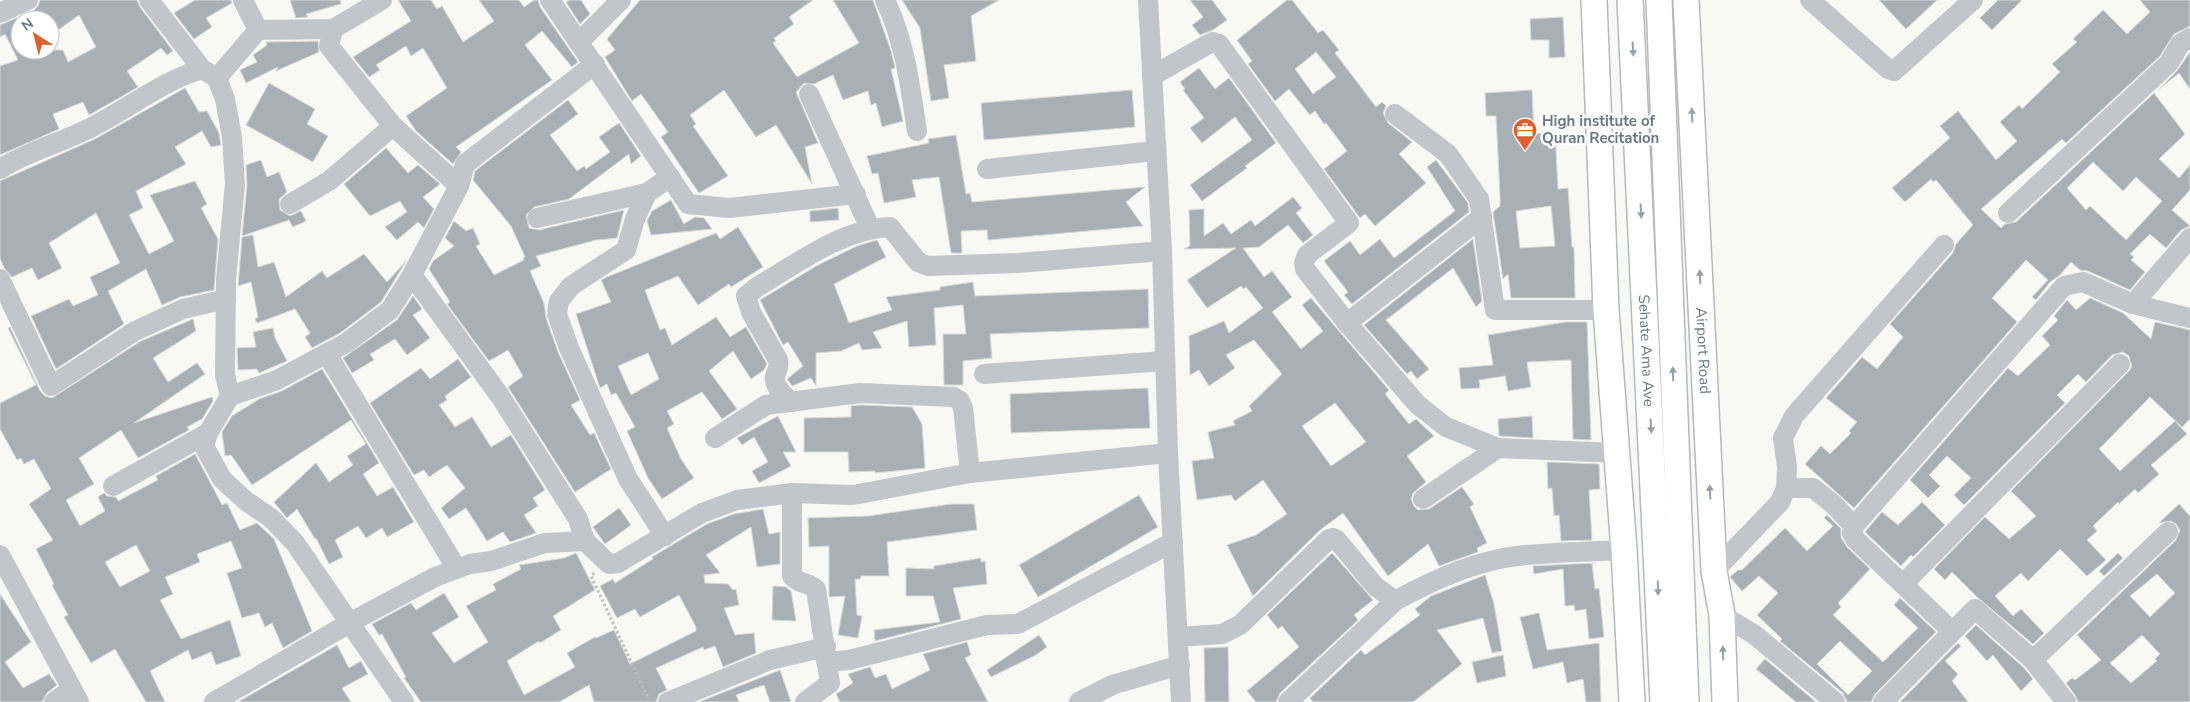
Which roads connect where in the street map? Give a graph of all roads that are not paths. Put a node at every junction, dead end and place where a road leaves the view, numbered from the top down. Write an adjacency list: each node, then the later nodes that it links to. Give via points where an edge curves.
1 (28, 0): 15 (street)
2 (149, 0): 21 (street)
3 (243, 0): 17 (street)
4 (382, 0): 16 (street)
5 (550, 0): 19 (street)
6 (621, 0): 19 (street)
7 (885, 0): 26 (street, via 896,22 903,49)
8 (1148, 0): 22 (street)
9 (1594, 0): 46 (main road)
10 (1630, 0): 93 (main road, Sehate Ama Ave, one-way to 93)
11 (1659, 0): 94 (main road, Airport Road, one-way to 11)
12 (1686, 0): 73 (main road, Airport Road, one-way to 12)
13 (1810, 0): 14 (street, via 1894,71)
14 (1973, 0)
15 (0, 12)
16 (333, 29): 17 (street); 25 (street, via 329,46)
17 (258, 30): 21 (street)
18 (2190, 38): 35 (street, via 2180,44 2169,64)
19 (579, 42): 20 (street)
20 (595, 64): 30 (street); 31 (street, via 465,164)
21 (209, 74): 28 (street, via 184,75 90,129 17,158); 44 (street, via 225,99 232,137 235,184)
22 (1152, 76): 27 (street); 48 (street, via 1213,42 1219,44 1349,223 1307,256 1304,263)
23 (809, 94): 33 (street)
24 (1395, 114): 36 (street, via 1448,154 1479,199)
25 (393, 126): 31 (street); 34 (street, via 329,181)
26 (918, 131)
27 (1155, 151): 29 (street); 41 (street)
28 (0, 169)
29 (987, 170)
30 (670, 177): 32 (street); 33 (street, via 688,204 721,207)
31 (459, 186): 42 (street)
32 (648, 193): 37 (street); 67 (street, via 635,219 626,250 571,286 560,301 557,314 628,479)
33 (856, 194): 38 (street)
34 (290, 204)
35 (2008, 213)
36 (1482, 217): 46 (street, via 1495,310); 48 (street)
37 (537, 218)
38 (870, 228): 41 (street, via 890,227 918,262 928,266 1018,263); 54 (street, via 832,243 746,296 751,312 778,360 774,378 776,386)
39 (2190, 238): 45 (street)
40 (1944, 245): 62 (street, via 1794,416 1783,438)
41 (1162, 251): 50 (street)
42 (412, 275): 49 (street, via 390,310); 68 (street, via 500,396 578,519)
43 (0, 279): 44 (street, via 51,386 135,332 183,309)
44 (226, 299): 53 (street, via 225,375)
45 (2133, 304): 47 (street); 65 (street, via 2083,282 2064,286)
46 (1606, 310): 59 (main road)
47 (2190, 318)
48 (1347, 323): 57 (street, via 1418,405 1446,428)
49 (327, 354): 53 (street, via 277,380); 72 (street)
50 (1164, 362): 52 (street); 58 (street)
51 (2120, 364): 74 (street)
52 (984, 374)
53 (230, 396): 55 (street)
54 (791, 402): 56 (street, via 766,405); 60 (street, via 860,392 954,397 963,408)
55 (208, 433): 61 (street); 77 (street, via 204,446 222,479 271,518 295,543)
56 (715, 438)
57 (1498, 448): 59 (street); 64 (street)
58 (1168, 453): 60 (street); 69 (street)
59 (1616, 453): 70 (main road)
60 (970, 473): 63 (street, via 853,495)
61 (113, 486)
62 (1786, 488): 65 (street, via 1813,488); 73 (street, via 1780,502)
63 (792, 493): 67 (street, via 736,500 702,513); 80 (street, via 792,576 795,581 811,584 816,589)
64 (1423, 499)
65 (1854, 526): 74 (street, via 1852,533 1855,539)
66 (2168, 532): 81 (street)
67 (665, 536): 68 (street, via 618,563 605,562)
68 (585, 541): 72 (street, via 545,543)
69 (1173, 542): 79 (street); 80 (street, via 1018,624 987,625 849,660)
70 (1624, 550): 75 (street, via 1516,556 1475,566); 92 (main road)
71 (0, 556): 83 (street)
72 (457, 569): 77 (street, via 435,577)
73 (1714, 571): 76 (main road, Airport Road)
74 (1903, 584): 78 (street)
75 (1395, 602): 79 (street, via 1375,586 1333,538 1240,625 1222,634); 91 (street)
76 (1722, 615): 95 (main road, Airport Road, one-way to 76); 96 (street, via 1755,635)
77 (351, 622): 85 (street); 86 (street)
78 (1952, 631): 81 (street, via 1976,609); 97 (street)
79 (1178, 637): 82 (street)
80 (826, 655): 87 (street, via 770,660); 88 (street, via 830,683)
81 (2033, 660): 98 (street)
82 (1180, 665): 89 (street, via 1112,685); 90 (street)
83 (76, 696): 84 (street)
84 (54, 702)
85 (214, 702)
86 (404, 702)
87 (668, 702)
88 (805, 702)
89 (1079, 702)
90 (1181, 702)
91 (1288, 702)
92 (1632, 702)
93 (1663, 702)
94 (1686, 702)
95 (1725, 702)
96 (1835, 702)
97 (1883, 702)
98 (2066, 702)

